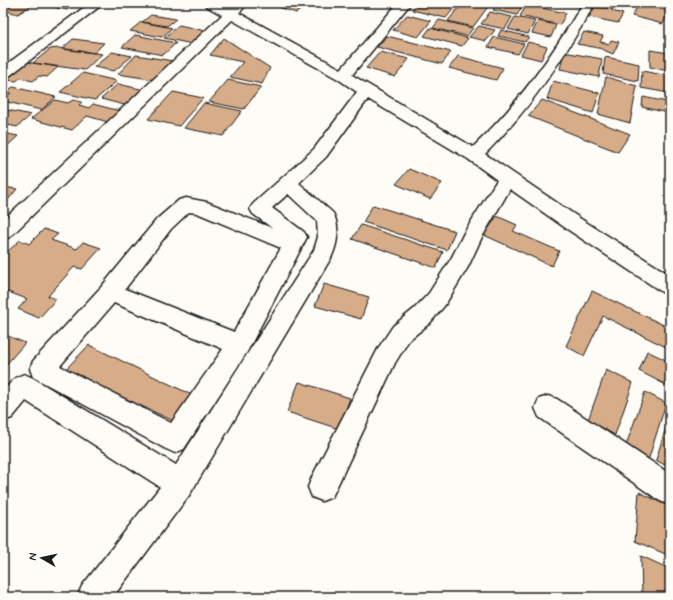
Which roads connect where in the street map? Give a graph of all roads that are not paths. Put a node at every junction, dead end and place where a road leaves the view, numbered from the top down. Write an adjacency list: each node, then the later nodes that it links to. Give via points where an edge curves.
1 (98, 3): 6 (street)
2 (210, 3): 5 (street)
3 (405, 3): 7 (street)
4 (590, 3): 9 (street, via 560,53 530,94 511,118)
5 (236, 9): 7 (street); 12 (street)
6 (3, 74)
7 (342, 76): 8 (street)
8 (366, 91): 9 (street); 11 (street, via 320,154)
9 (474, 155): 10 (street)
10 (507, 178): 14 (street); 20 (street, via 437,299 422,316 401,333 386,356)
11 (288, 184): 13 (street, via 260,209 297,237); 19 (street, via 326,218 328,237 324,252)
12 (3, 232)
13 (293, 245): 15 (street, via 200,207 186,205 164,224); 16 (street)
14 (670, 286)
15 (110, 292): 16 (street); 16 (street, via 42,369 175,440)
16 (239, 345)
17 (548, 408): 21 (street)
18 (3, 409): 19 (street, via 24,386)
19 (180, 484): 22 (street)
20 (322, 487)
21 (670, 491)
22 (93, 597)

